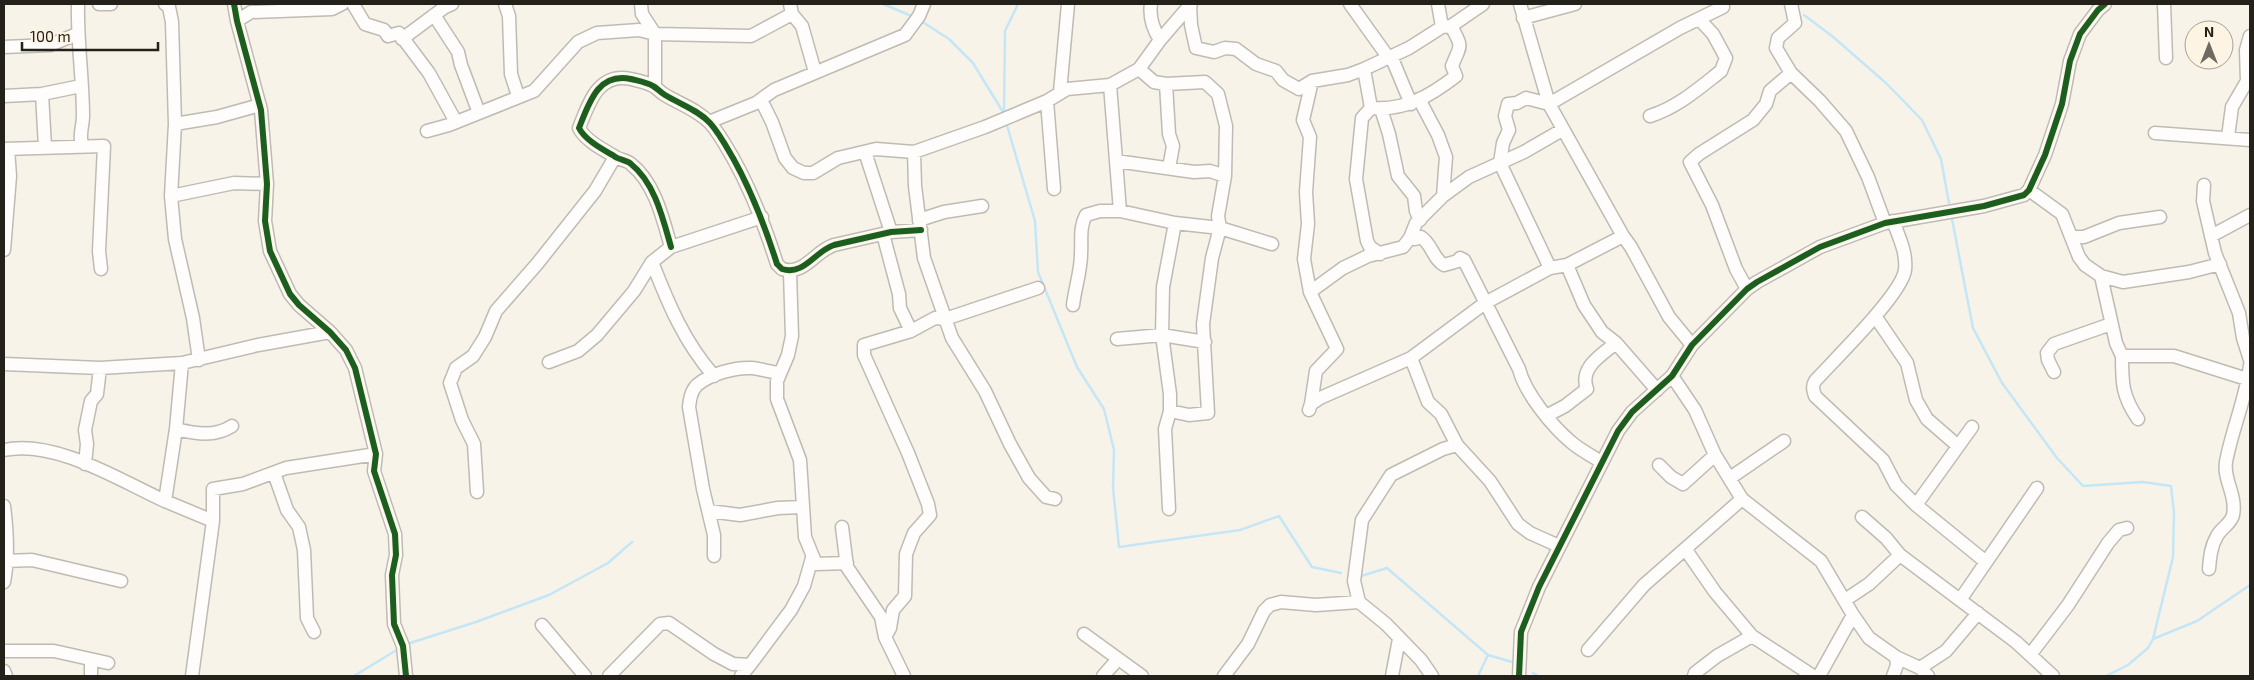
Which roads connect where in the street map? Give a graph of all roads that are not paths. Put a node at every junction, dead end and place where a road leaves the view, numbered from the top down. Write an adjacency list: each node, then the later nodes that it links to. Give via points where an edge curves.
1 (78, 4): 30 (street)
2 (99, 4): 3 (street)
3 (111, 4)
4 (165, 4): 61 (street, via 169,7 172,22)
5 (234, 4): 28 (street)
6 (342, 4): 28 (street, via 332,8 251,12)
7 (353, 4): 33 (street, via 364,24 384,30 388,36 399,33)
8 (452, 4): 25 (street)
9 (505, 4): 50 (street, via 509,16 511,74)
10 (641, 4): 31 (street, via 642,14)
11 (924, 4): 40 (street, via 905,35)
12 (1068, 4): 47 (street)
13 (1151, 4): 34 (street, via 1154,30)
14 (1190, 4): 34 (street); 42 (street, via 1196,48 1214,52 1236,49 1256,64 1276,70 1283,80 1299,89)
15 (1350, 4): 36 (street)
16 (1438, 4): 29 (street)
17 (1483, 4): 29 (street)
18 (1520, 4): 26 (street)
19 (1575, 4): 26 (street)
20 (1790, 4): 41 (street, via 1796,23 1778,38 1776,48)
21 (2105, 4): 80 (street, via 2080,34 2070,61 2059,113)
22 (2164, 4): 37 (street)
23 (1723, 8): 27 (street)
24 (791, 9): 31 (street, via 751,36); 40 (street, via 802,26)
25 (434, 15): 33 (street); 57 (street, via 458,52)
26 (1523, 18): 54 (street)
27 (1699, 19): 54 (street); 58 (street, via 1713,34 1726,58 1725,64 1721,71 1683,101)
28 (237, 21): 55 (street)
29 (1446, 26): 36 (street); 53 (street, via 1459,40 1459,55 1452,66 1456,76)
30 (77, 34): 35 (street, via 50,45); 45 (street)
31 (655, 34): 46 (street); 50 (street, via 639,30 597,33 578,42 534,91)
32 (2250, 36): 65 (street, via 2246,50 2247,81 2232,106)
33 (402, 39): 59 (street, via 429,73)
34 (1160, 40): 38 (street)
35 (4, 47)
36 (1389, 56): 39 (street); 53 (street)
37 (2166, 58)
38 (1140, 69): 43 (street, via 1154,82); 44 (street)
39 (1364, 69): 42 (street); 56 (street)
40 (815, 72): 51 (street, via 774,90)
41 (1790, 73): 89 (street, via 1820,100 1846,131); 110 (street, via 1770,91 1766,104 1753,120 1690,162)
42 (1312, 81): 111 (street, via 1303,120 1310,137 1304,259)
43 (1166, 84): 75 (street, via 1169,134 1173,146); 76 (street, via 1205,82 1218,94 1226,126)
44 (1110, 85): 47 (street); 73 (street)
45 (81, 86): 48 (street); 67 (street, via 83,116 80,138)
46 (655, 87): 60 (street); 72 (street, via 619,77 607,81 592,97 579,128 583,136)
47 (1060, 92): 52 (street)
48 (42, 94): 49 (street); 68 (street)
49 (4, 96)
50 (518, 96): 57 (street)
51 (761, 100): 60 (street); 70 (street, via 785,158 793,168 813,173 838,158)
52 (1047, 101): 71 (street); 79 (street)
53 (1415, 101): 56 (street); 82 (street, via 1438,135 1446,156)
54 (1549, 104): 63 (street); 74 (street, via 1526,98 1508,104 1505,116 1510,130 1503,144)
55 (260, 105): 61 (street); 77 (street)
56 (1376, 109): 88 (street, via 1389,134 1398,176 1414,196); 101 (street, via 1362,118 1356,179 1367,240 1370,247)
57 (478, 113): 59 (street)
58 (1650, 116)
59 (456, 122): 62 (street)
60 (709, 122): 86 (street, via 720,136)
61 (175, 124): 81 (street)
62 (427, 130)
63 (1562, 130): 74 (street); 94 (street)
64 (2155, 133): 65 (street)
65 (2228, 137): 66 (street)
66 (2250, 140)
67 (83, 146): 68 (street); 106 (street, via 104,146 98,251)
68 (45, 147): 69 (street)
69 (6, 149): 100 (street, via 10,176)
70 (865, 152): 71 (street, via 876,149); 93 (street)
71 (914, 152): 91 (street)
72 (615, 157): 99 (street, via 630,163 643,175 661,210); 158 (street, via 595,191 496,311 473,356 456,368 450,383 474,444)
73 (1116, 162): 75 (street); 84 (street)
74 (1500, 163): 82 (street, via 1469,177); 105 (street)
75 (1170, 168): 76 (street, via 1210,171)
76 (1225, 176): 92 (street, via 1218,216)
77 (267, 184): 81 (street, via 234,183); 119 (street, via 265,221 276,267 299,305)
78 (2204, 185): 95 (street, via 2203,201)
79 (1054, 189)
80 (2030, 193): 89 (street, via 1984,206); 96 (street, via 2062,214)
81 (171, 196): 127 (street, via 175,239)
82 (1443, 196): 88 (street)
83 (982, 206): 91 (street, via 944,212)
84 (1120, 210): 90 (street); 113 (street, via 1086,215 1082,222 1082,255)
85 (2250, 215): 95 (street)
86 (762, 216): 99 (street); 107 (street, via 777,264)
87 (2160, 217): 96 (street, via 2119,223 2084,237)
88 (1420, 220): 97 (street)
89 (1889, 222): 110 (street, via 1820,247); 115 (street, via 1905,255 1905,271)
90 (1175, 223): 92 (street); 120 (street, via 1163,287)
91 (920, 225): 93 (street); 116 (street, via 924,258)
92 (1220, 228): 98 (street); 122 (street, via 1212,258 1203,324)
93 (887, 233): 107 (street, via 828,246); 118 (street, via 900,308)
94 (1623, 236): 104 (street); 124 (street, via 1669,317)
95 (2211, 236): 103 (street)
96 (2072, 237): 108 (street, via 2079,257)
97 (1410, 238): 101 (street, via 1403,247); 112 (street, via 1422,237 1428,241 1444,265 1460,258 1464,260)
98 (1272, 244)
99 (671, 247): 102 (street)
100 (4, 250)
101 (1380, 254): 111 (street, via 1343,268)
102 (652, 262): 129 (street, via 634,291 597,335 578,350); 136 (street, via 677,322 698,358)
103 (2220, 264): 108 (street, via 2123,282); 114 (street)
104 (1567, 265): 105 (street); 123 (street, via 1584,305 1602,332)
105 (1550, 268): 112 (street)
106 (101, 269)
107 (790, 272): 135 (street, via 792,336 788,355)
108 (2101, 276): 117 (street)
109 (1038, 288): 116 (street)
110 (1747, 289): 124 (street)
111 (1310, 292): 126 (street, via 1337,349 1316,371 1310,407 1320,398)
112 (1485, 303): 126 (street); 141 (street, via 1519,368 1522,382)
113 (1073, 305)
114 (2245, 312): 128 (street, via 2243,338)
115 (1875, 316): 148 (street, via 1907,363 1916,400 1927,419); 162 (street, via 1815,381 1813,390 1815,396 1883,460 1896,485)
116 (945, 319): 118 (street, via 935,318); 159 (street, via 952,338 985,391 1030,478 1046,497)
117 (2111, 324): 125 (street); 134 (street, via 2054,344 2047,353)
118 (911, 331): 190 (street, via 864,346 864,355 908,453 930,516 914,533 906,554 904,596 893,610)
119 (330, 332): 127 (street); 150 (street, via 346,350 355,368)
120 (1162, 335): 121 (street); 122 (street); 140 (street)
121 (1117, 339)
122 (1205, 342): 140 (street, via 1208,413 1189,415)
123 (1616, 343): 139 (street); 141 (street, via 1586,372 1587,389 1583,394)
124 (1692, 345): 137 (street)
125 (2122, 356): 138 (street, via 2174,356); 142 (street, via 2122,388 2126,403)
126 (1410, 358): 147 (street, via 1428,402 1440,414)
127 (199, 360): 130 (street)
128 (2250, 360)
129 (548, 362)
130 (182, 363): 133 (street); 145 (street)
131 (4, 364): 133 (street)
132 (2250, 365): 138 (street)
133 (100, 368): 153 (street, via 97,394 91,400 85,430)
134 (2054, 372)
135 (779, 373): 136 (street, via 752,368); 164 (street, via 778,399 800,460)
136 (714, 376): 166 (street, via 697,386 689,407)
137 (1672, 376): 139 (street); 151 (street, via 1695,410)
138 (2249, 380): 178 (street, via 2226,463 2233,516 2217,534 2210,553)
139 (1657, 390): 152 (street, via 1632,412)
140 (1170, 411): 165 (street, via 1165,429)
141 (1546, 416): 152 (street, via 1571,442)
142 (2138, 419)
143 (232, 426): 145 (street, via 222,432 206,434)
144 (1972, 427): 148 (street)
145 (176, 429): 161 (street)
146 (1784, 441): 156 (street)
147 (1456, 445): 171 (street, via 1490,481 1518,524 1530,534); 183 (street, via 1443,448 1391,475 1362,520 1354,581)
148 (1958, 446): 162 (street)
149 (4, 450): 153 (street, via 36,448 65,454)
150 (376, 454): 155 (street, via 286,468); 205 (street, via 374,471 395,534 396,555 392,575 394,624 404,646)
151 (1715, 455): 154 (street, via 1683,484 1670,477); 156 (street)
152 (1601, 462): 171 (street)
153 (85, 464): 161 (street)
154 (1659, 465)
155 (274, 473): 168 (street, via 242,484 213,489); 187 (street, via 287,510 299,527 304,550 307,618)
156 (1730, 478): 160 (street)
157 (2037, 488): 176 (street)
158 (477, 492)
159 (1055, 499)
160 (1742, 499): 172 (street); 181 (street, via 1821,561)
161 (165, 501): 168 (street)
162 (1916, 505): 176 (street)
163 (4, 506): 179 (street, via 7,531)
164 (802, 507): 166 (street, via 740,515); 175 (street, via 805,536)
165 (1168, 510)
166 (709, 511): 174 (street)
167 (1862, 516): 173 (street)
168 (213, 521): 204 (street)
169 (842, 527): 177 (street)
170 (2127, 528): 194 (street, via 2119,530 2108,543 2068,605)
171 (1559, 546): 215 (street, via 1521,632)
172 (1686, 550): 189 (street, via 1715,592); 192 (street, via 1644,585)
173 (1900, 555): 181 (street, via 1869,584); 182 (street)
174 (714, 556)
175 (812, 558): 177 (street, via 816,564); 199 (street, via 804,586 791,610)
176 (1986, 562): 182 (street)
177 (847, 563): 190 (street, via 856,582 881,617)
178 (2209, 569)
179 (5, 571): 180 (street, via 32,560)
180 (121, 581)
181 (1845, 600): 185 (street)
182 (1960, 600): 184 (street)
183 (1359, 602): 191 (street); 212 (street, via 1316,605 1281,602 1270,605 1248,644)
184 (1978, 613): 194 (street); 201 (street)
185 (1853, 615): 195 (street, via 1869,638); 218 (street)
186 (542, 625): 206 (street)
187 (314, 632)
188 (1084, 634): 196 (street)
189 (1752, 636): 216 (street, via 1717,656); 217 (street)
190 (885, 637): 209 (street)
191 (1400, 638): 213 (street); 214 (street)
192 (1588, 650)
193 (4, 651): 197 (street, via 54,650)
194 (2030, 655): 220 (street)
195 (1896, 657): 201 (street); 219 (street)
196 (1118, 659): 210 (street); 211 (street)
197 (91, 660): 198 (street); 203 (street)
198 (108, 663)
199 (750, 665): 207 (street, via 732,664 669,623 660,624); 208 (street)
200 (4, 671): 202 (street)
201 (1924, 672)
202 (6, 676)
203 (91, 676)
204 (192, 676)
205 (406, 676)
206 (584, 676)
207 (609, 676)
208 (741, 676)
209 (904, 676)
210 (1103, 676)
211 (1142, 676)
212 (1224, 676)
213 (1392, 676)
214 (1432, 676)
215 (1519, 676)
216 (1694, 676)
217 (1813, 676)
218 (1819, 676)
219 (1893, 676)
220 (2053, 676)

